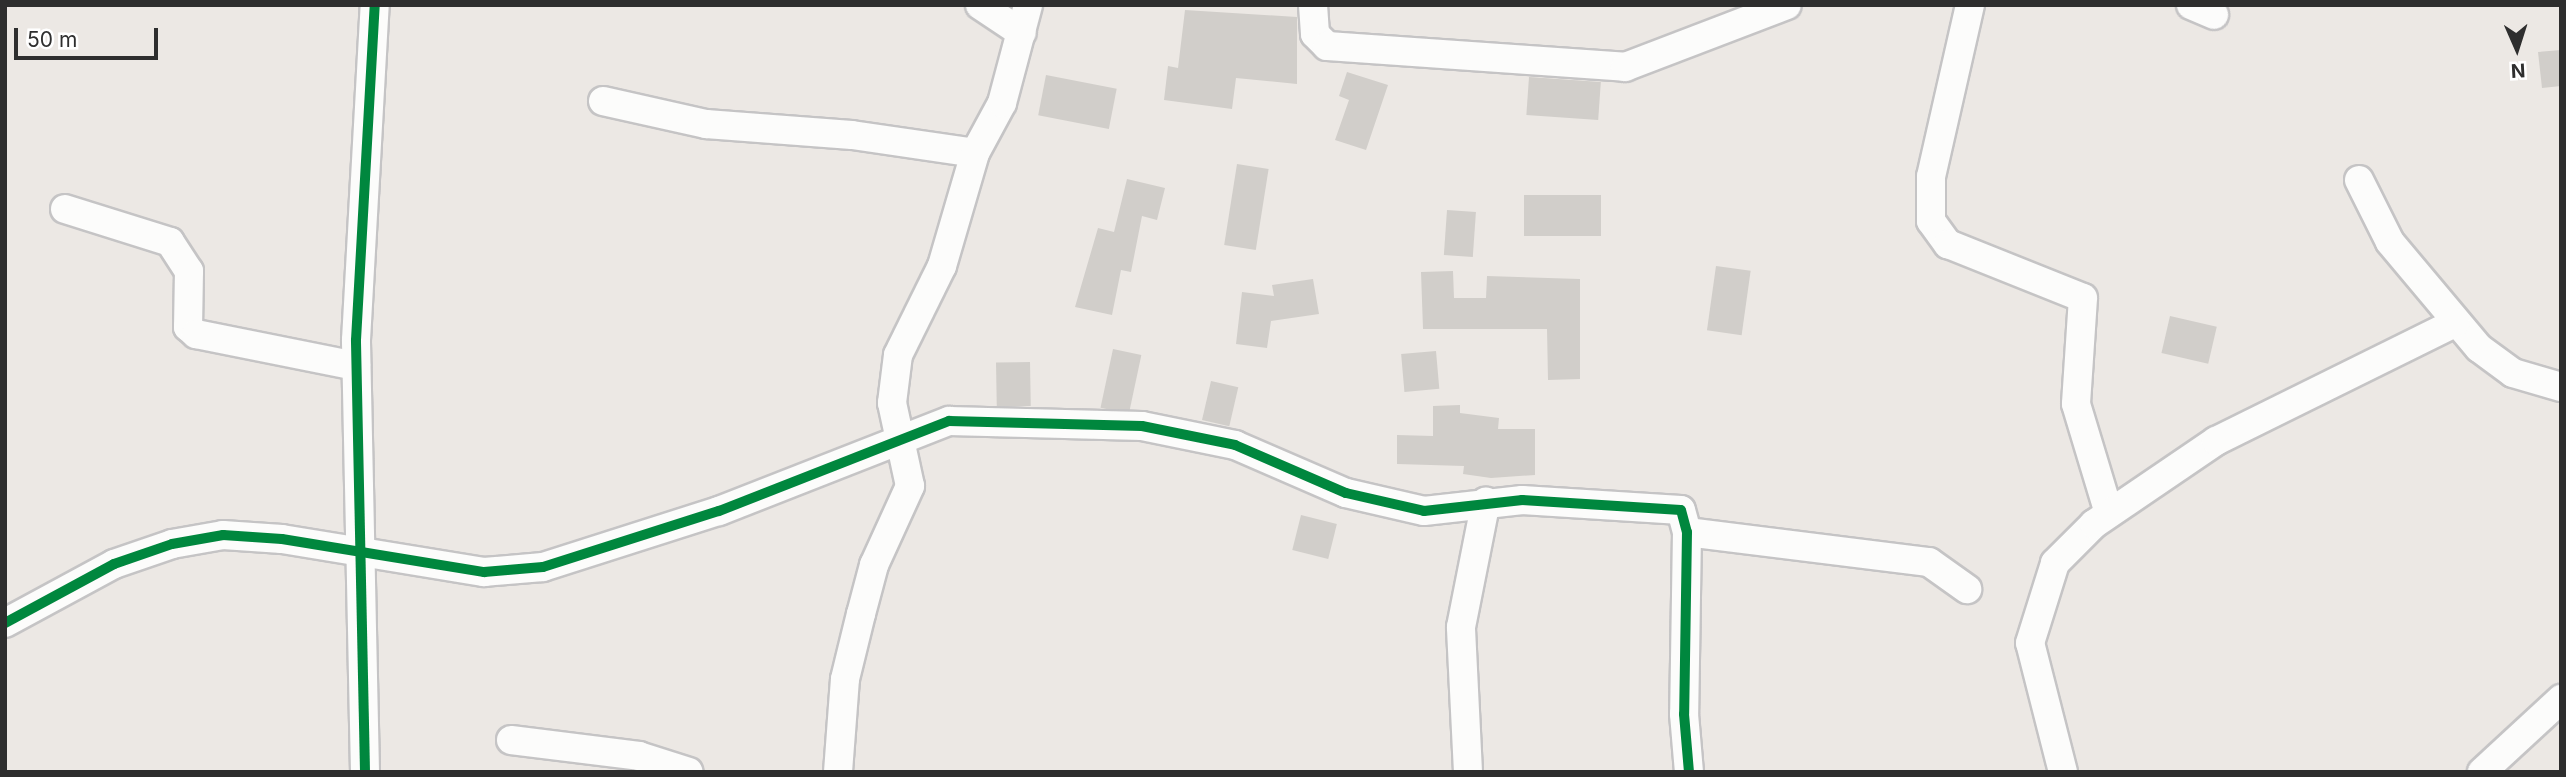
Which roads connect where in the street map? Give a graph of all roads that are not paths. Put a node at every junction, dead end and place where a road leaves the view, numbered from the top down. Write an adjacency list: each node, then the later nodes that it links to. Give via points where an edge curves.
1 (375, 5): 13 (street)
2 (980, 5): 7 (street)
3 (1028, 5): 7 (street)
4 (1313, 5): 5 (street, via 1315,34 1327,46 1625,67)
5 (1787, 5)
6 (1970, 5): 17 (street, via 1931,177 1931,221 1948,244 2083,299 2076,404)
7 (1022, 33): 9 (street, via 1002,103)
8 (603, 101): 9 (street, via 706,124 852,135)
9 (975, 153): 15 (street, via 942,267 898,355 892,403)
10 (2358, 180): 12 (street, via 2390,242)
11 (65, 209): 13 (street, via 170,242 189,271 188,327 196,334)
12 (2455, 323): 14 (street, via 2513,373); 17 (street, via 2216,441)
13 (356, 366): 19 (street)
14 (2561, 387)
15 (903, 438): 16 (street, via 961,421 1142,426 1247,448 1346,493 1424,511); 19 (street, via 719,511 544,567 484,572); 26 (street, via 910,486 874,565 861,614 845,679)
16 (1486, 501): 18 (street, via 1663,507 1681,510); 27 (street, via 1461,627)
17 (2109, 513): 29 (street, via 2055,563 2030,643)
18 (1687, 532): 20 (street, via 1873,559 1919,560); 28 (street, via 1684,714)
19 (365, 551): 21 (street, via 223,536 172,544 114,564); 24 (street)
20 (1968, 589)
21 (5, 623)
22 (2561, 699): 30 (street)
23 (512, 740): 25 (street, via 649,758)
24 (365, 772)
25 (689, 772)
26 (838, 772)
27 (1468, 772)
28 (1689, 772)
29 (2063, 772)
30 (2482, 772)

